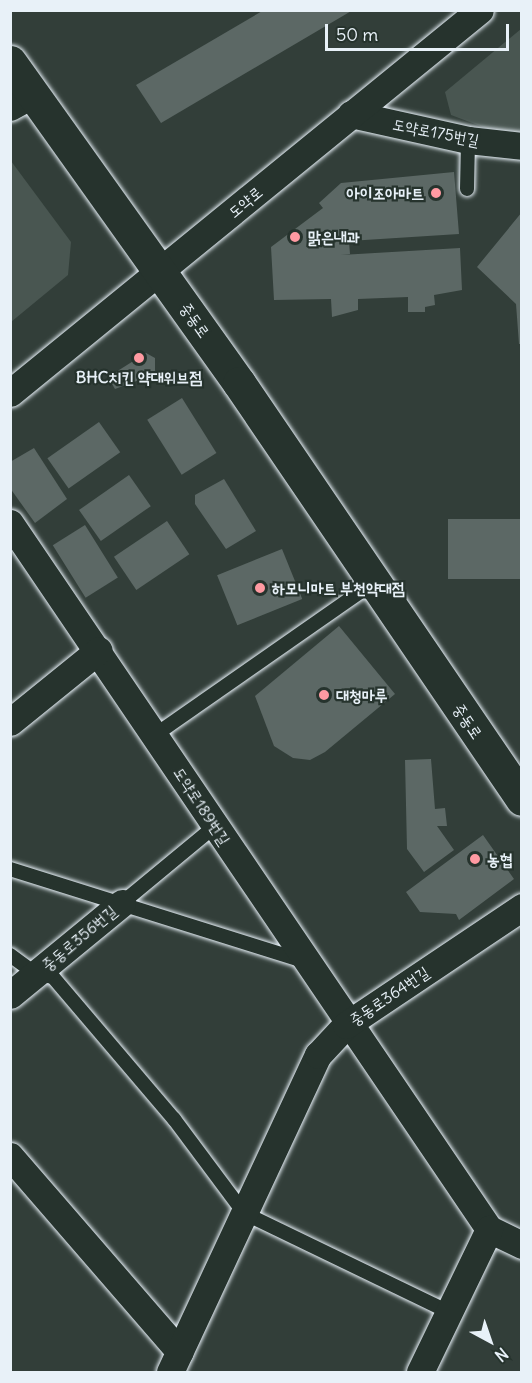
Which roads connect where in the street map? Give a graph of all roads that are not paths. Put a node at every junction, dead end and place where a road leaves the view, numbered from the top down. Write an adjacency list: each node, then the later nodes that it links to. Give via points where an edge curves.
1 (480, 10): 4 (street, 도약로)
2 (10, 62): 3 (street, 중동로)
3 (22, 100): 8 (street, 중동로)
4 (351, 114): 5 (street, 도약로175번길); 8 (street, 도약로)
5 (468, 140): 6 (street, 도약로175번길); 7 (lane)
6 (522, 146)
7 (467, 189)
8 (161, 271): 9 (street, 도약로); 11 (street, 중동로)
9 (10, 393)
10 (10, 523): 12 (street, 도약로189번길)
11 (374, 582): 14 (lane); 15 (street, 중동로)
12 (99, 650): 13 (street); 14 (street, 도약로189번길)
13 (10, 722)
14 (155, 735): 16 (street, 도약로189번길)
15 (522, 799)
16 (215, 826): 18 (lane, 중동로356번길); 21 (street, 도약로189번길)
17 (10, 869): 18 (lane, 중동로356번길)
18 (122, 903): 21 (lane); 22 (street, 중동로356번길)
19 (522, 907): 24 (street, 중동로364번길)
20 (10, 955): 22 (lane, 중동로356번길)
21 (304, 962): 24 (street, 도약로189번길)
22 (36, 974): 23 (street, 중동로356번길); 26 (lane, via 53,977 174,1119)
23 (10, 994)
24 (346, 1025): 26 (street, 중동로364번길, via 318,1055); 27 (street, 도약로189번길)
25 (10, 1156): 30 (street, 중동로364번길, via 78,1234)
26 (244, 1214): 29 (lane); 30 (street, 중동로364번길)
27 (489, 1229): 28 (street, 도약로189번길); 29 (street)
28 (522, 1245)
29 (449, 1312): 31 (street)
30 (175, 1362)
31 (420, 1372)

